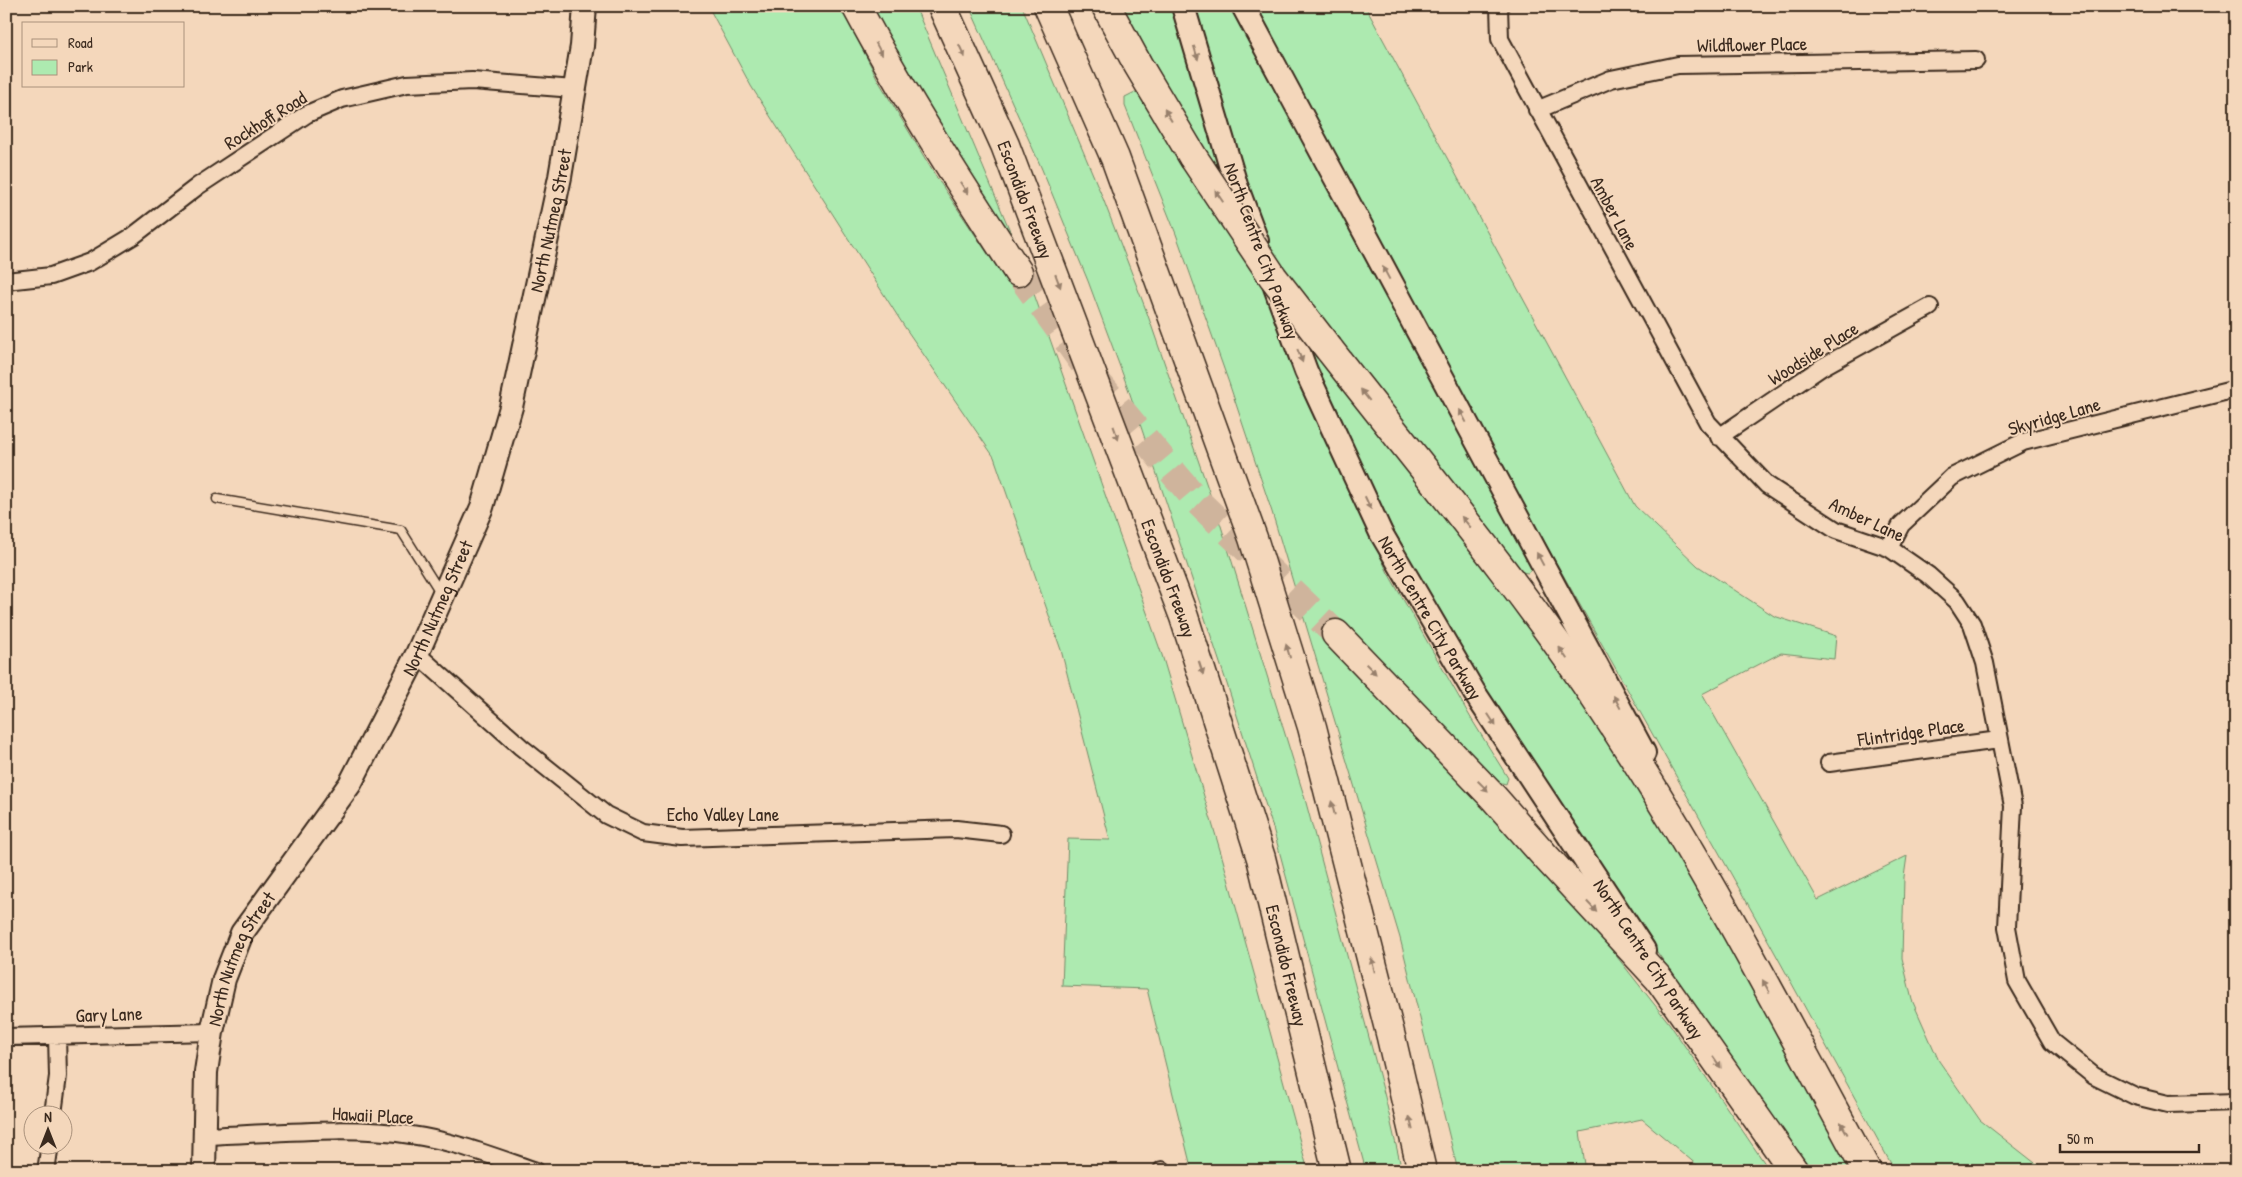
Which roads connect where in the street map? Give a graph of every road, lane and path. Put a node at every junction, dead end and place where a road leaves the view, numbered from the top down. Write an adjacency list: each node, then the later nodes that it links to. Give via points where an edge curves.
1 (585, 6): 10 (main road, North Nutmeg Street)
2 (856, 6): 12 (highway, one-way to 12, via 946,161)
3 (942, 6): 37 (highway, Escondido Freeway, one-way to 37, via 1005,145 1184,617 1261,858)
4 (1048, 6): 38 (highway, one-way to 4, via 1312,727 1253,538 1115,158)
5 (1106, 6): 25 (highway, one-way to 5, bridge, via 1602,707 1549,631 1273,276 1193,157)
6 (1183, 6): 26 (main road, North Centre City Parkway, one-way to 26, via 1236,185 1306,371 1382,533 1474,692 1645,951)
7 (1244, 6): 25 (main road, one-way to 7, via 1653,768)
8 (1499, 6): 11 (street, Amber Lane, via 1500,39)
9 (1976, 60): 11 (street, Wildflower Place, via 1678,65 1611,79)
10 (574, 88): 13 (street, Rockhoff Road, via 472,80 407,84 342,99 306,114 198,186 133,236 90,262 51,276); 19 (main road, North Nutmeg Street, via 560,178 511,407 482,508)
11 (1537, 110): 16 (street, Amber Lane, via 1703,415)
12 (1018, 272)
13 (6, 281)
14 (1930, 307): 16 (street, Woodside Place, via 1822,367)
15 (2236, 390): 18 (street, Skyridge Lane, via 2023,442 1952,477 1901,525)
16 (1720, 437): 18 (street, Amber Lane, via 1767,485 1836,530)
17 (217, 499): 19 (lane, via 401,530)
18 (1889, 548): 22 (street, Amber Lane, via 1928,575 1957,601 1972,624 1985,663)
19 (442, 596): 21 (main road, North Nutmeg Street)
20 (1336, 634): 26 (highway, one-way to 26, via 1494,798)
21 (417, 654): 24 (street, Echo Valley Lane, via 521,747 606,815 643,833 682,838 956,829); 27 (main road, North Nutmeg Street, via 350,784 242,933 224,979)
22 (1999, 740): 23 (street, Flintridge Place); 30 (street, Amber Lane, via 2013,806 2007,927 2017,981 2052,1042 2094,1076 2135,1096 2168,1104)
23 (1829, 763)
24 (1001, 834)
25 (1703, 871): 40 (highway, one-way to 25)
26 (1659, 979): 39 (highway, North Centre City Parkway, one-way to 39)
27 (212, 1032): 28 (street, Gary Lane); 32 (main road, North Nutmeg Street, via 206,1072)
28 (57, 1036): 29 (street, Gary Lane); 31 (street, via 58,1076)
29 (6, 1037)
30 (2236, 1102)
31 (54, 1104)
32 (204, 1136): 35 (main road, North Nutmeg Street); 36 (street, Hawaii Place, via 366,1131 411,1135 454,1144)
33 (49, 1154): 34 (street)
34 (46, 1171)
35 (204, 1171)
36 (536, 1171)
37 (1337, 1171)
38 (1422, 1171)
39 (1794, 1171)
40 (1868, 1171)

